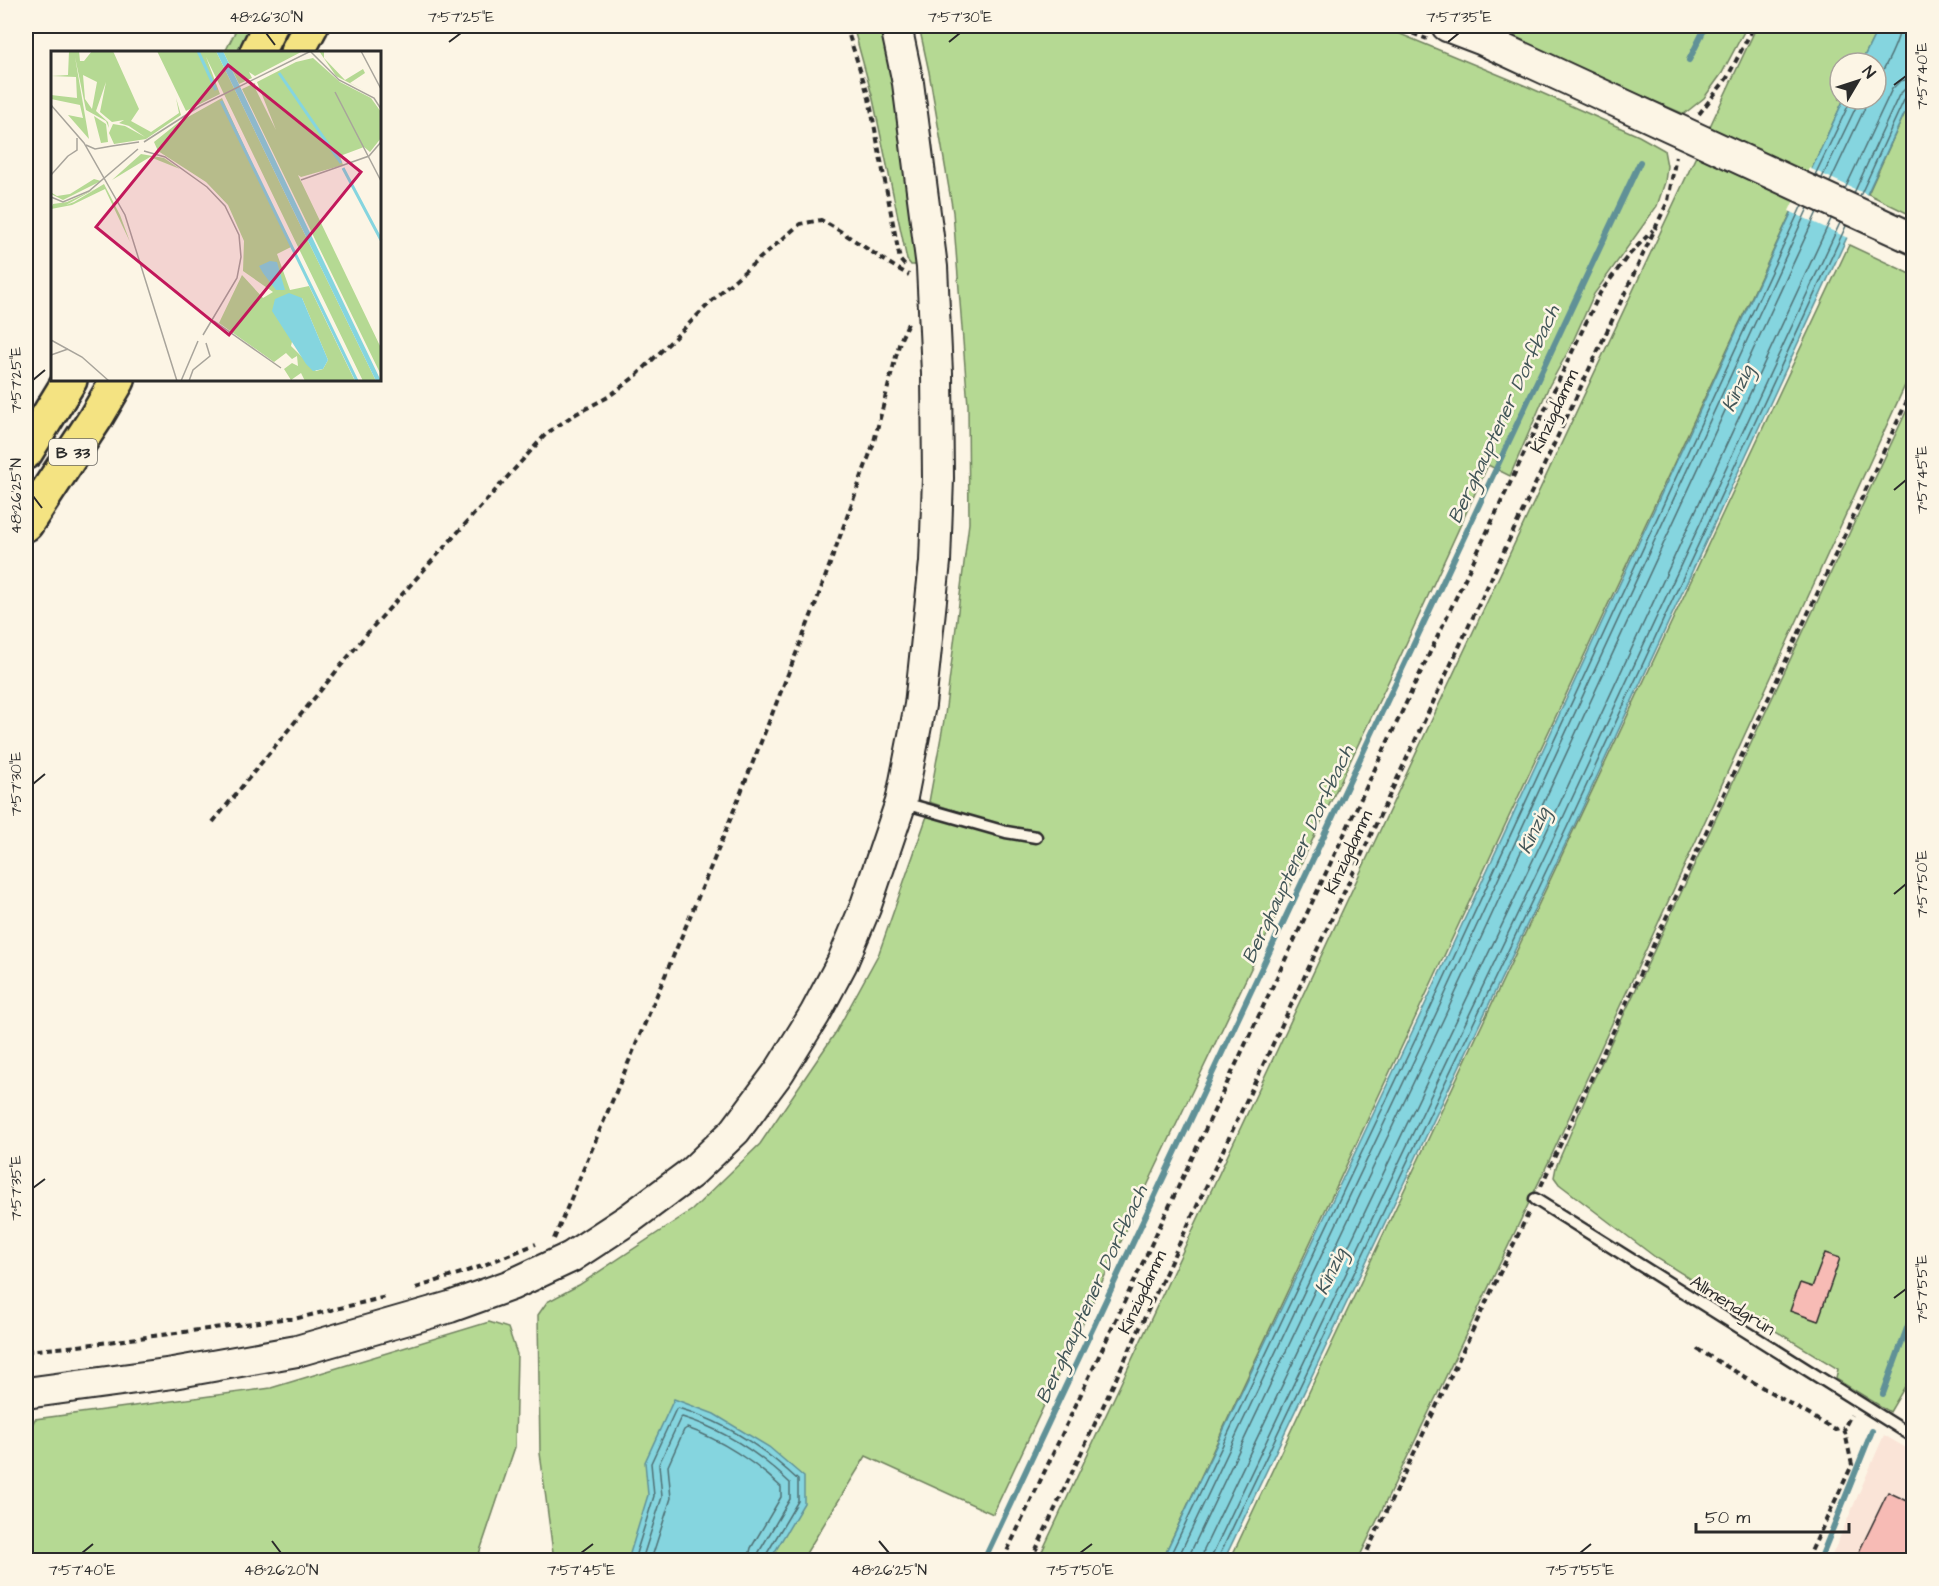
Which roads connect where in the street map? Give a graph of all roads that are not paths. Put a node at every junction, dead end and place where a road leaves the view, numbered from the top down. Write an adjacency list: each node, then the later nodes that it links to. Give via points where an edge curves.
1 (270, 26): 5 (highway)
2 (311, 26): 6 (highway)
3 (896, 26): 12 (street, via 908,83 932,267 938,478 935,562 921,693)
4 (1447, 26): 7 (street, via 1482,39 1685,140)
5 (258, 51)
6 (298, 51)
7 (1914, 239)
8 (69, 381): 10 (highway, B 33)
9 (117, 381): 11 (highway, B 33)
10 (26, 452)
11 (26, 524)
12 (901, 802): 13 (lane); 15 (street, via 842,963 785,1062 735,1131 691,1173 629,1219 571,1257 555,1250 511,1285 450,1308 309,1348 172,1374)
13 (1036, 837)
14 (1535, 1199): 16 (lane, Allmendgrün)
15 (26, 1393)
16 (1914, 1437)

